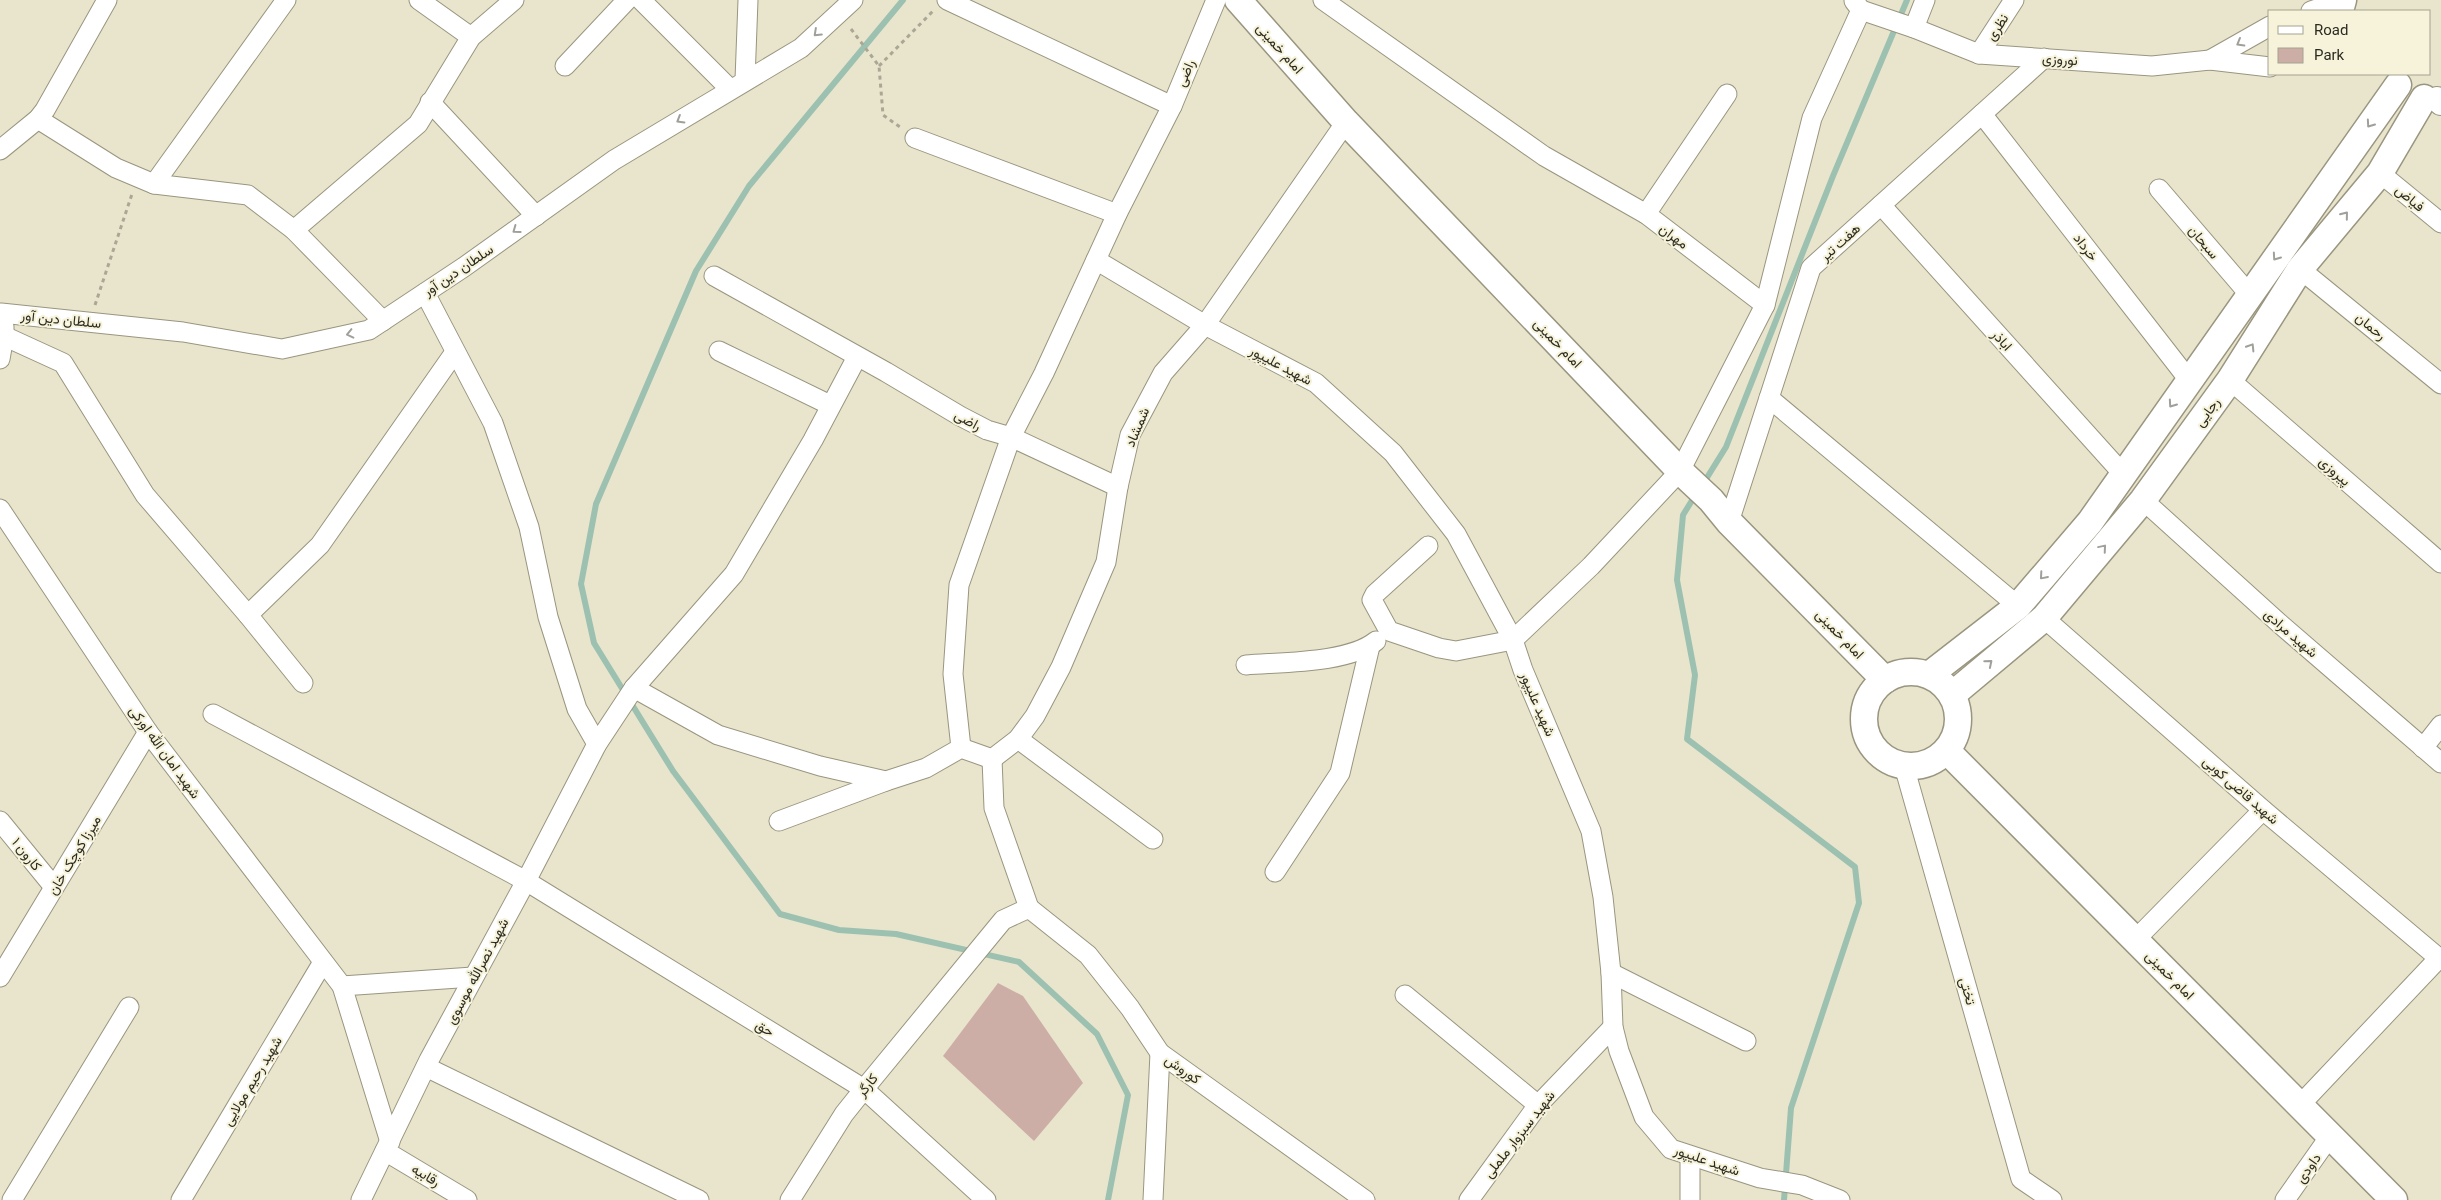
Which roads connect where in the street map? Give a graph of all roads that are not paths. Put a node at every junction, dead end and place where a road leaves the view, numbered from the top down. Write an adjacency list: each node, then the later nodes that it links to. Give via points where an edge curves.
1 (107, 0): 33 (street)
2 (286, 0): 38 (street)
3 (419, 0): 20 (street)
4 (514, 0): 20 (street)
5 (627, 0): 24 (street)
6 (641, 0): 27 (street)
7 (748, 0): 27 (street)
8 (1216, 0): 31 (street, راضی)
9 (1238, 0): 34 (main road, امام خمینی)
10 (1323, 0): 42 (street, مهران, via 1544,156)
11 (1925, 0): 19 (street)
12 (2014, 0): 21 (street, نظری)
13 (2343, 0): 17 (street)
14 (942, 3): 31 (street)
15 (1857, 5): 19 (street, نوروزی); 51 (street, via 1812,118)
16 (846, 6): 27 (street, سلطان دین آور, one-way to 27, via 801,48)
17 (2314, 10)
18 (2268, 27): 23 (street, one-way to 23)
19 (1914, 28): 21 (street, نوروزی)
20 (471, 37): 30 (street)
21 (1979, 54): 22 (street, نوروزی)
22 (2044, 58): 23 (street, نوروزی, via 2152,66); 32 (street, هفت تیر)
23 (2210, 60): 25 (street)
24 (565, 66)
25 (2268, 67)
26 (2391, 79): 29 (main road); 50 (main road, one-way to 50)
27 (738, 85): 43 (street, سلطان دین آور, one-way to 43, via 614,160)
28 (1727, 94): 42 (street)
29 (2436, 98): 37 (main road, رجایی)
30 (430, 102): 43 (street); 45 (street, via 418,124)
31 (1172, 106): 41 (street, راضی)
32 (1982, 114): 40 (street, هفت تیر); 60 (street, خرداد)
33 (38, 119): 36 (street); 38 (street, via 116,168)
34 (1346, 122): 54 (street, شمشاد); 67 (main road, امام خمینی)
35 (915, 138): 41 (street)
36 (0, 150)
37 (2380, 172): 44 (street, فیاض); 47 (main road, رجایی, one-way to 37)
38 (146, 181): 45 (street, via 248,195)
39 (2159, 189): 50 (street, سبحان)
40 (1881, 206): 63 (street, هفت تیر, via 1812,268); 66 (street, اباذر)
41 (1117, 214): 46 (street, راضی)
42 (1646, 214): 51 (street, مهران)
43 (536, 216): 49 (street, سلطان دین آور, one-way to 49)
44 (2441, 223)
45 (294, 230): 53 (street)
46 (1096, 260): 54 (street, شهید علیپور); 65 (street, راضی)
47 (2300, 269): 61 (main road, رجایی, one-way to 47); 62 (street, رحمان)
48 (714, 276): 58 (street, راضی)
49 (425, 293): 53 (street, سلطان دین آور); 57 (street)
50 (2249, 294): 60 (main road)
51 (1764, 305): 67 (street)
52 (1, 311): 53 (street, سلطان دین آور, one-way to 52, via 369,330 282,349 183,332); 55 (street)
53 (383, 321)
54 (1205, 325): 68 (street, شمشاد, via 1163,373 1130,435); 78 (street, شهید علیپور, via 1316,384 1393,453 1456,534)
55 (4, 336): 59 (street); 75 (street, via 63,362 145,495)
56 (720, 351): 64 (street)
57 (455, 352): 75 (street, via 320,545); 90 (street, via 496,432 529,527 548,617 577,709)
58 (857, 357): 64 (street); 65 (street, راضی, via 967,420 987,430)
59 (0, 359)
60 (2189, 380): 66 (main road, one-way to 66)
61 (2230, 380): 69 (main road, رجایی); 73 (street, پیروزی)
62 (2441, 384)
63 (1769, 398): 71 (street, هفت تیر); 74 (street)
64 (830, 406): 84 (street, via 734,574)
65 (1011, 436): 68 (street); 91 (street, via 959,585 953,674)
66 (2123, 474): 74 (main road, one-way to 74, via 2090,522)
67 (1684, 475): 71 (main road, امام خمینی); 78 (street)
68 (1118, 487): 89 (street, شمشاد, via 1106,562 1061,667 1035,716)
69 (2143, 500): 76 (main road, رجایی, one-way to 69); 92 (street, شهید مرادی)
70 (0, 509): 88 (street, شهید امان الله اورکی)
71 (1729, 522): 82 (main road, امام خمینی)
72 (1428, 546): 77 (street, via 1372,600)
73 (2441, 563)
74 (2018, 606): 81 (main road)
75 (248, 616): 83 (street)
76 (2044, 618): 85 (main road, رجایی, one-way to 76); 98 (street, شهید قاضی کوبی)
77 (1389, 631): 78 (street, via 1456,652); 79 (street)
78 (1513, 640): 109 (street, شهید علیپور, via 1591,831 1603,897)
79 (1370, 646): 80 (street, via 1339,656); 102 (street, via 1340,773)
80 (1246, 665)
81 (1929, 675): 82 (main road, via 1900,673); 85 (main road)
82 (1885, 680): 96 (main road, via 1873,691 1865,706 1863,722 1867,738 1876,752)
83 (303, 684)
84 (634, 688): 90 (street, شهید نصرالله موسوی); 97 (street, via 718,735 820,766)
85 (1952, 695): 93 (main road, via 1958,724 1955,738)
86 (213, 714): 103 (street, حق)
87 (2441, 725): 92 (street)
88 (148, 732): 104 (street, میرزا کوچک خان); 108 (street, شهید امان الله اورکی)
89 (1018, 739): 94 (street, شمشاد); 101 (street)
90 (597, 744): 103 (street, شهید نصرالله موسوی)
91 (961, 748): 94 (street); 97 (street, via 926,768)
92 (2423, 748): 95 (street, شهید مرادی)
93 (1947, 751): 96 (main road, via 1921,766); 106 (main road, امام خمینی)
94 (992, 759): 105 (street, via 994,808)
95 (2441, 762)
96 (1904, 766): 125 (street, تختی, via 2021,1179)
97 (886, 781): 100 (street)
98 (2263, 810): 106 (street); 107 (street, شهید قاضی کوبی)
99 (0, 821): 104 (street, کارون ۱)
100 (779, 821)
101 (1153, 839)
102 (1276, 872)
103 (526, 881): 111 (street, شهید نصرالله موسوی); 119 (street, حق)
104 (54, 887): 110 (street, میرزا کوچک خان)
105 (1029, 908): 117 (street, کوروش, via 1088,955); 119 (street, کارگر, via 1003,920)
106 (2135, 940): 120 (main road, امام خمینی)
107 (2440, 959): 120 (street)
108 (324, 962): 112 (street, شهید امان الله اورکی); 127 (street, شهید رحیم مولایی)
109 (1611, 973): 115 (street, شهید علیپور); 116 (street)
110 (0, 977)
111 (473, 977): 112 (street); 118 (street, شهید نصرالله موسوی)
112 (342, 986): 123 (street, شهید امان الله اورکی)
113 (1405, 995): 121 (street)
114 (129, 1007): 126 (street)
115 (1613, 1027): 121 (street, شهید سبزوار ململی); 124 (street, شهید علیپور, via 1644,1117 1671,1150)
116 (1746, 1041)
117 (1160, 1053): 133 (street); 134 (street, کوروش)
118 (426, 1066): 123 (street, شهید نصرالله موسوی); 130 (street)
119 (864, 1089): 131 (street, کارگر, via 844,1114); 132 (street, حق)
120 (2300, 1105): 122 (main road, امام خمینی)
121 (1538, 1106): 135 (street, شهید سبزوار ململی)
122 (2330, 1136): 139 (street, داودی); 140 (main road, امام خمینی)
123 (387, 1146): 128 (street, شهید نصرالله موسوی); 129 (street, رقابیه)
124 (1690, 1157): 136 (street); 137 (street, شهید علیپور, via 1760,1178 1802,1185)
125 (2033, 1194): 138 (street, تختی)
126 (12, 1200)
127 (181, 1200)
128 (361, 1200)
129 (467, 1200)
130 (699, 1200)
131 (790, 1200)
132 (986, 1200)
133 (1153, 1200)
134 (1365, 1200)
135 (1469, 1200)
136 (1690, 1200)
137 (1840, 1200)
138 (2052, 1200)
139 (2285, 1200)
140 (2394, 1200)

